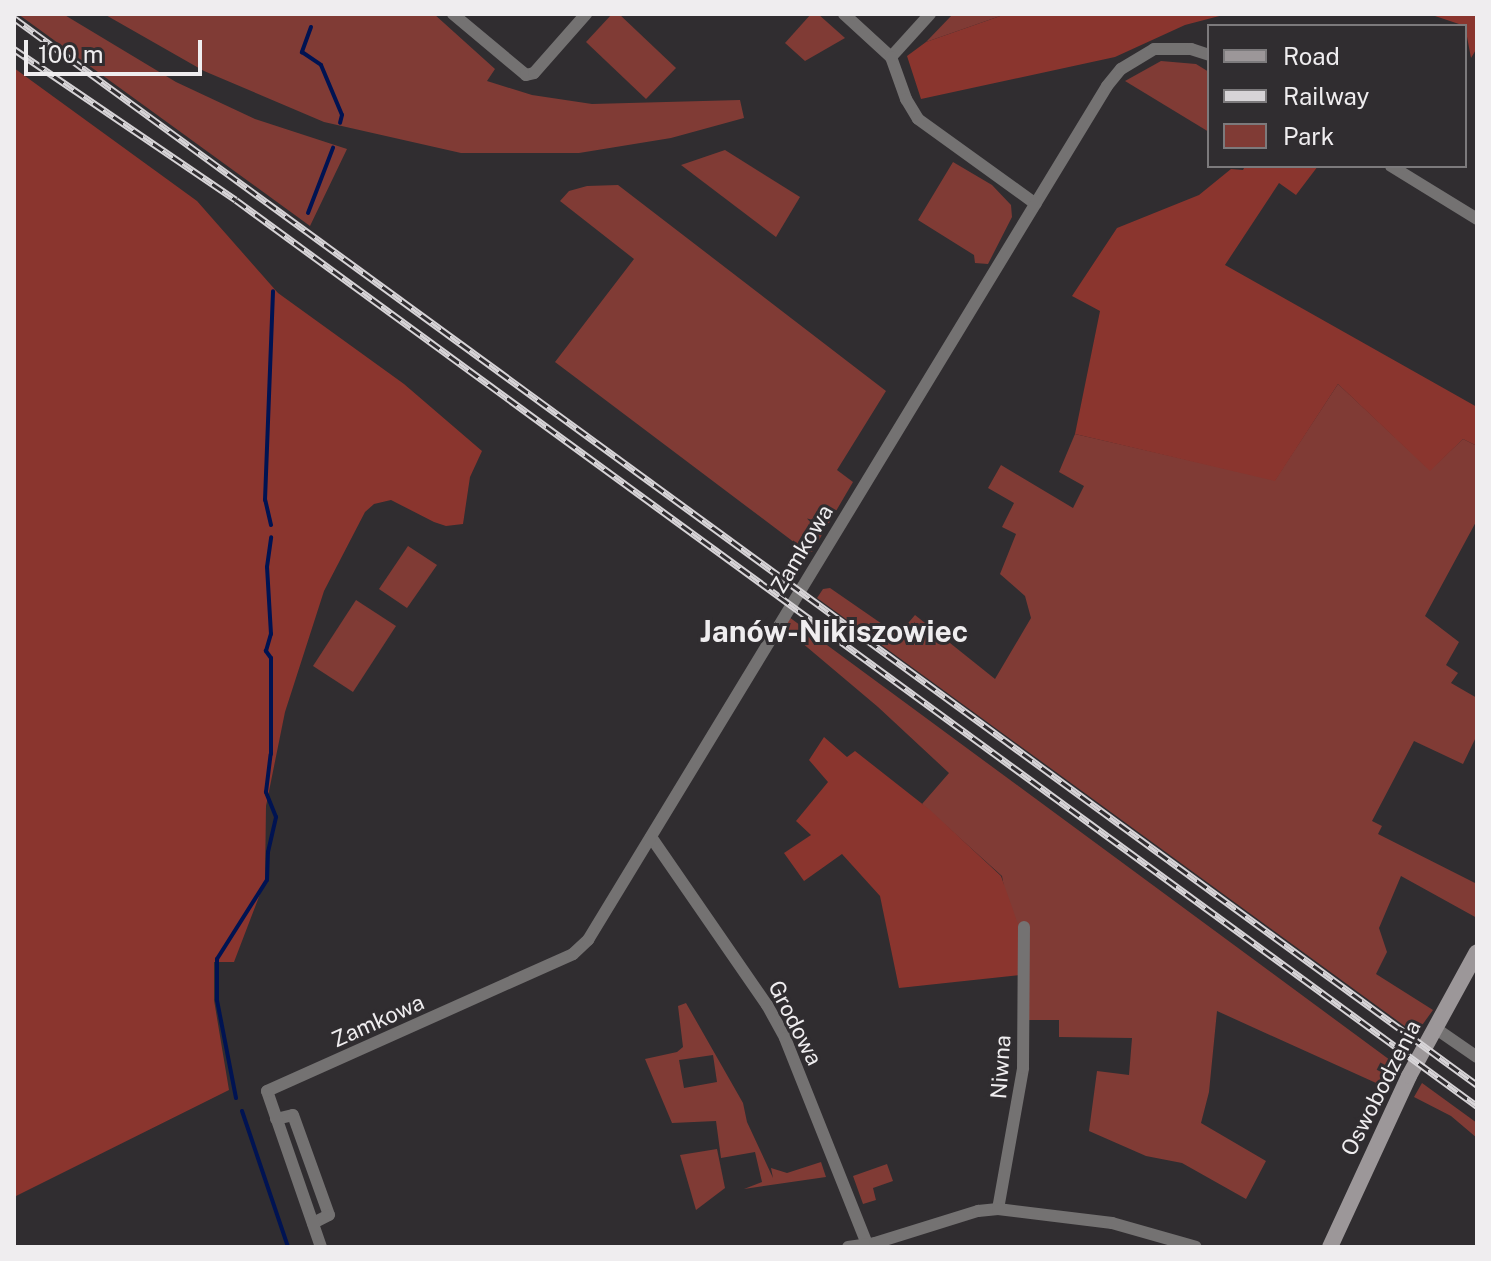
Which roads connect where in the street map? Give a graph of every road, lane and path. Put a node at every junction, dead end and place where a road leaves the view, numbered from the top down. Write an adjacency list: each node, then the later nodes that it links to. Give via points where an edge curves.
1 (453, 14): 2 (street, via 526,75 534,73)
2 (586, 14)
3 (844, 14): 6 (street)
4 (930, 14): 6 (street)
5 (1207, 54): 8 (street, Zamkowa, via 1154,49 1121,69)
6 (891, 57): 8 (street, via 918,119)
7 (1394, 168): 9 (street)
8 (1036, 204): 10 (street, Zamkowa)
9 (1477, 219)
10 (651, 837): 15 (street, Zamkowa, via 588,940 573,954 267,1091); 18 (street, Grodowa, via 779,1027)
11 (1024, 927): 16 (street, Niwna, via 1023,1068)
12 (1477, 952): 13 (street, Oswobodzenia)
13 (1435, 1028): 14 (street); 22 (street, Oswobodzenia)
14 (1477, 1057)
15 (276, 1119): 17 (street, Zamkowa); 17 (street, via 293,1115 329,1215)
16 (998, 1209): 18 (street); 21 (street, via 1112,1223)
17 (313, 1223): 19 (street, Zamkowa)
18 (867, 1246): 20 (street)
19 (321, 1247)
20 (848, 1247)
21 (1196, 1247)
22 (1330, 1247)

